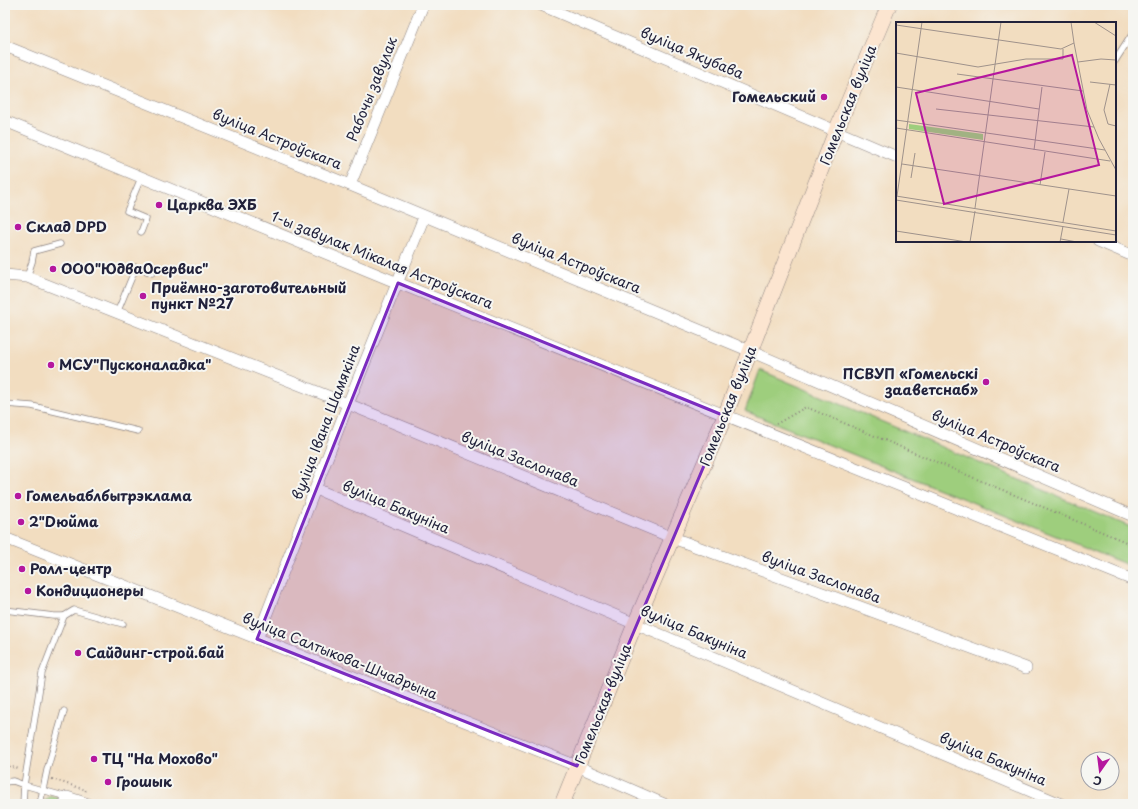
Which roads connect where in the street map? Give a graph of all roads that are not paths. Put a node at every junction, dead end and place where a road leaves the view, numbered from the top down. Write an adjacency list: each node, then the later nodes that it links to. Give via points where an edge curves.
1 (422, 5): 11 (street, Рабочы завулак)
2 (541, 5): 8 (street, вуліца Якубава)
3 (889, 5): 8 (street, Гомельская вуліца)
4 (1133, 33): 6 (lane)
5 (5, 46): 11 (street, вуліца Астроўскага)
6 (1116, 60)
7 (5, 121): 10 (street, 1-ы завулак Мікалая Астроўскага)
8 (836, 131): 9 (street, вуліца Якубава); 22 (street, Гомельская вуліца)
9 (896, 157)
10 (142, 178): 13 (lane, via 127,211 146,219); 20 (street, 1-ы завулак Мікалая Астроўскага)
11 (350, 185): 12 (street, вуліца Астроўскага)
12 (424, 217): 20 (street, вуліца Івана Шамякіна); 22 (street, вуліца Астроўскага)
13 (141, 232)
14 (1100, 242): 16 (street)
15 (60, 244): 19 (lane, via 34,251)
16 (1133, 256)
17 (152, 273): 21 (lane, via 136,266)
18 (5, 275): 19 (street, вуліца Заслонава)
19 (27, 277): 21 (street, вуліца Заслонава)
20 (398, 283): 24 (street, вуліца Івана Шамякіна); 25 (street, 1-ы завулак Мікалая Астроўскага)
21 (117, 313): 24 (street, вуліца Заслонава)
22 (750, 351): 25 (street, Гомельская вуліца); 28 (street, вуліца Астроўскага)
23 (5, 404): 26 (lane, via 32,406)
24 (348, 404): 27 (street, вуліца Івана Шамякіна); 30 (street, вуліца Заслонава)
25 (725, 416): 30 (street, Гомельская вуліца); 31 (street)
26 (138, 431)
27 (316, 489): 35 (street, вуліца Бакуніна); 36 (street, вуліца Івана Шамякіна)
28 (1133, 516)
29 (5, 538): 36 (street, вуліца Салтыкова-Шчадрына)
30 (673, 538): 35 (street, Гомельская вуліца); 37 (street, вуліца Заслонава)
31 (1133, 580)
32 (5, 610): 33 (lane)
33 (64, 616): 34 (lane, via 74,610); 41 (lane, via 42,672)
34 (123, 624)
35 (636, 624): 39 (street, Гомельская вуліца); 49 (street, вуліца Бакуніна)
36 (257, 639): 39 (street, вуліца Салтыкова-Шчадрына)
37 (1026, 668)
38 (64, 711): 42 (lane)
39 (577, 766): 47 (street, Гомельская вуліца); 48 (street, вуліца Салтыкова-Шчадрына)
40 (5, 782): 41 (lane, via 13,781)
41 (24, 785): 42 (lane); 44 (lane)
42 (43, 791): 43 (lane); 45 (lane)
43 (66, 801): 46 (street)
44 (23, 804)
45 (40, 804)
46 (88, 804)
47 (562, 804)
48 (664, 804)
49 (1061, 804)

